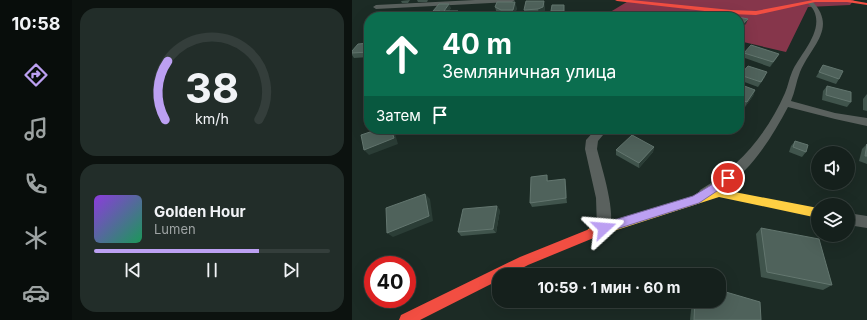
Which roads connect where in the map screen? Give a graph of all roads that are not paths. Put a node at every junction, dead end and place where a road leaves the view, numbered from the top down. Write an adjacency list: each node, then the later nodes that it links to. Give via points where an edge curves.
1 (512, 0): 5 (street)
2 (617, 0): 6 (street)
3 (810, 2): 4 (street, via 847,1); 7 (street, via 756,13); 8 (street, via 820,16 818,29 796,71)
4 (867, 4)
5 (376, 7)
6 (725, 12)
7 (744, 13)
8 (785, 103): 9 (street); 11 (street, via 772,127 748,159 728,178)
9 (867, 122)
10 (597, 134): 15 (street, via 592,140 591,149 603,198)
11 (696, 200): 12 (street, via 719,193); 15 (street)
12 (811, 212)
13 (855, 220): 14 (street)
14 (867, 222)
15 (604, 228): 16 (street, via 524,261)
16 (406, 320)

